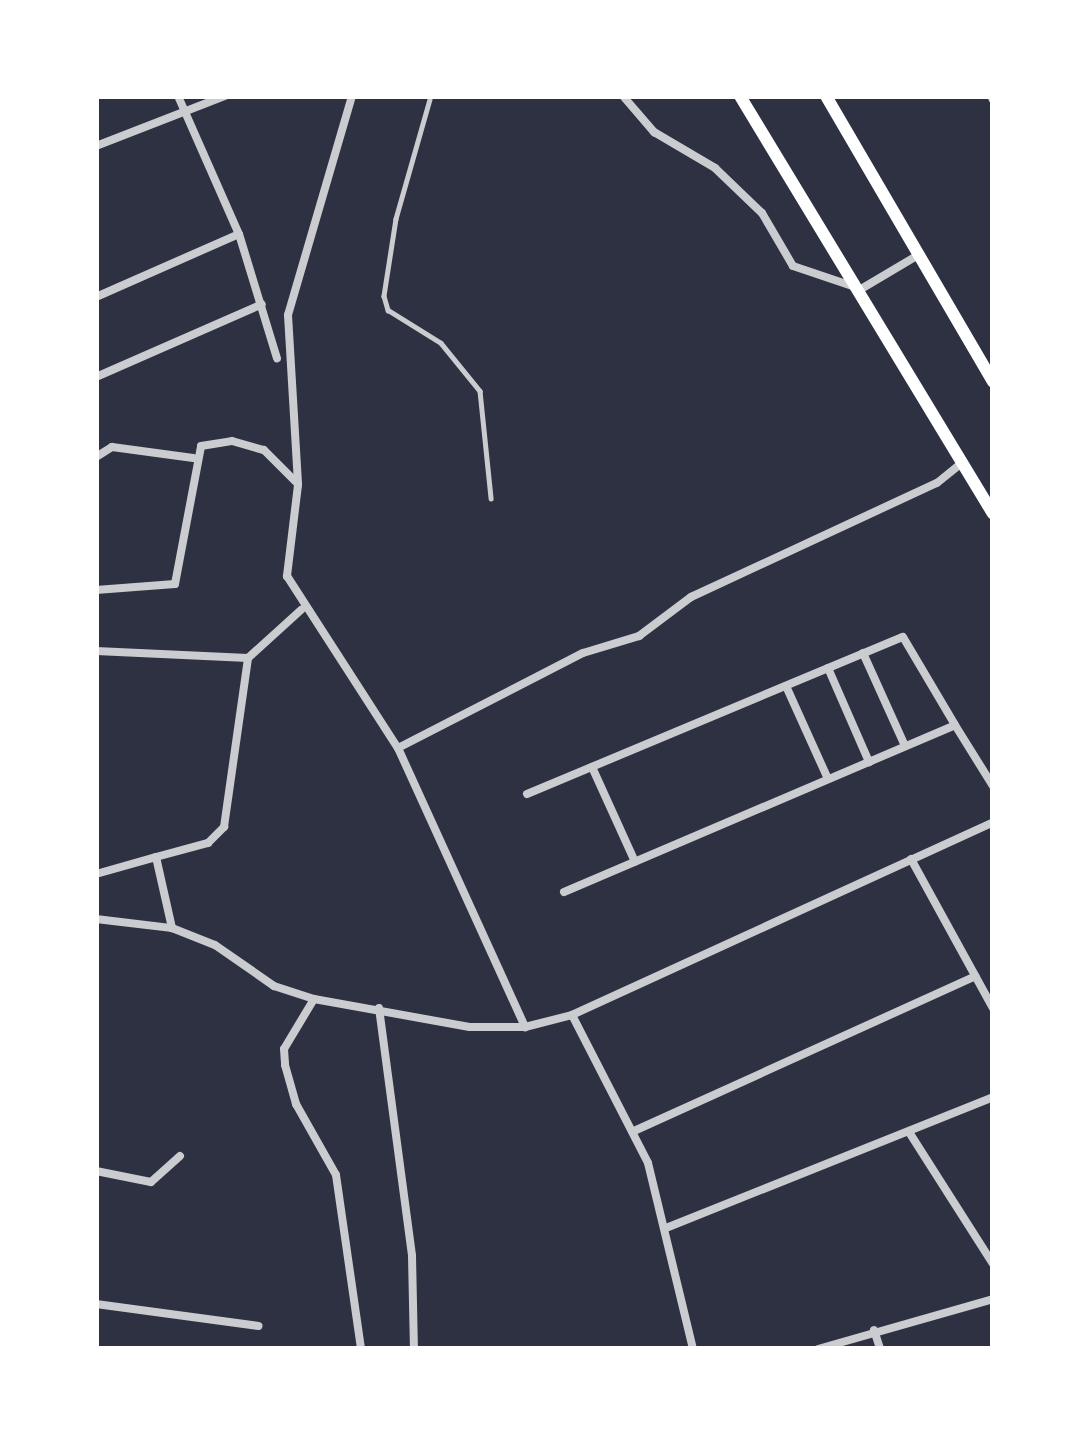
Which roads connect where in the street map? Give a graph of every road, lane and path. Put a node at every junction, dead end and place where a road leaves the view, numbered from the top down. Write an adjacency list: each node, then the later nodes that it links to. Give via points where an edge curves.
1 (178, 96): 8 (street)
2 (225, 96): 8 (street)
3 (352, 96): 21 (street, via 288,315)
4 (431, 96): 22 (lane, via 384,296 388,310 441,343 480,391)
5 (623, 96): 12 (street, via 654,132 715,168 763,213 793,266)
6 (740, 96): 12 (main road)
7 (826, 96): 11 (main road)
8 (186, 112): 9 (street); 10 (street)
9 (96, 146)
10 (239, 234): 13 (street); 14 (street)
11 (922, 254): 12 (street); 17 (main road)
12 (862, 290): 20 (main road)
13 (96, 297)
14 (262, 304): 15 (street); 16 (street)
15 (277, 358)
16 (96, 376)
17 (993, 382)
18 (96, 457): 19 (street, via 112,447)
19 (193, 458): 21 (street, via 212,442 252,445); 24 (street, via 175,584)
20 (963, 462): 23 (main road); 33 (street, via 937,483 691,597 639,636 584,653)
21 (298, 484): 25 (street, via 284,550)
22 (491, 498)
23 (993, 512)
24 (96, 590)
25 (302, 610): 28 (street); 33 (street)
26 (96, 650): 28 (street)
27 (863, 653): 29 (street); 31 (street, via 903,637); 32 (street)
28 (248, 658): 40 (street, via 224,827 208,842)
29 (828, 668): 30 (street); 34 (street)
30 (786, 686): 35 (street); 36 (street)
31 (955, 725): 32 (street); 37 (street)
32 (904, 746): 34 (street)
33 (398, 748): 52 (street)
34 (868, 762): 36 (street)
35 (592, 767): 38 (street); 42 (street)
36 (828, 779): 42 (street)
37 (993, 786)
38 (526, 794)
39 (993, 822): 41 (street)
40 (156, 857): 43 (street); 46 (street)
41 (911, 859): 47 (street); 51 (street)
42 (635, 862): 44 (street)
43 (96, 874)
44 (564, 892)
45 (96, 919): 46 (street)
46 (172, 928): 48 (street, via 215,945 274,986)
47 (976, 976): 50 (street); 54 (street)
48 (314, 999): 49 (street); 64 (street, via 284,1049 285,1065 296,1104 337,1175)
49 (379, 1008): 52 (street, via 470,1027); 65 (street, via 411,1240)
50 (993, 1008)
51 (572, 1015): 52 (street); 54 (street)
52 (525, 1027)
53 (993, 1097): 55 (street)
54 (634, 1131): 58 (street)
55 (909, 1132): 58 (street); 59 (street)
56 (180, 1156): 57 (street, via 151,1182)
57 (96, 1171)
58 (666, 1228): 66 (street)
59 (993, 1264)
60 (993, 1299): 63 (street)
61 (96, 1304): 62 (street)
62 (259, 1326)
63 (874, 1330): 67 (street); 68 (street)
64 (362, 1349)
65 (414, 1349)
66 (693, 1349)
67 (818, 1349)
68 (880, 1349)

